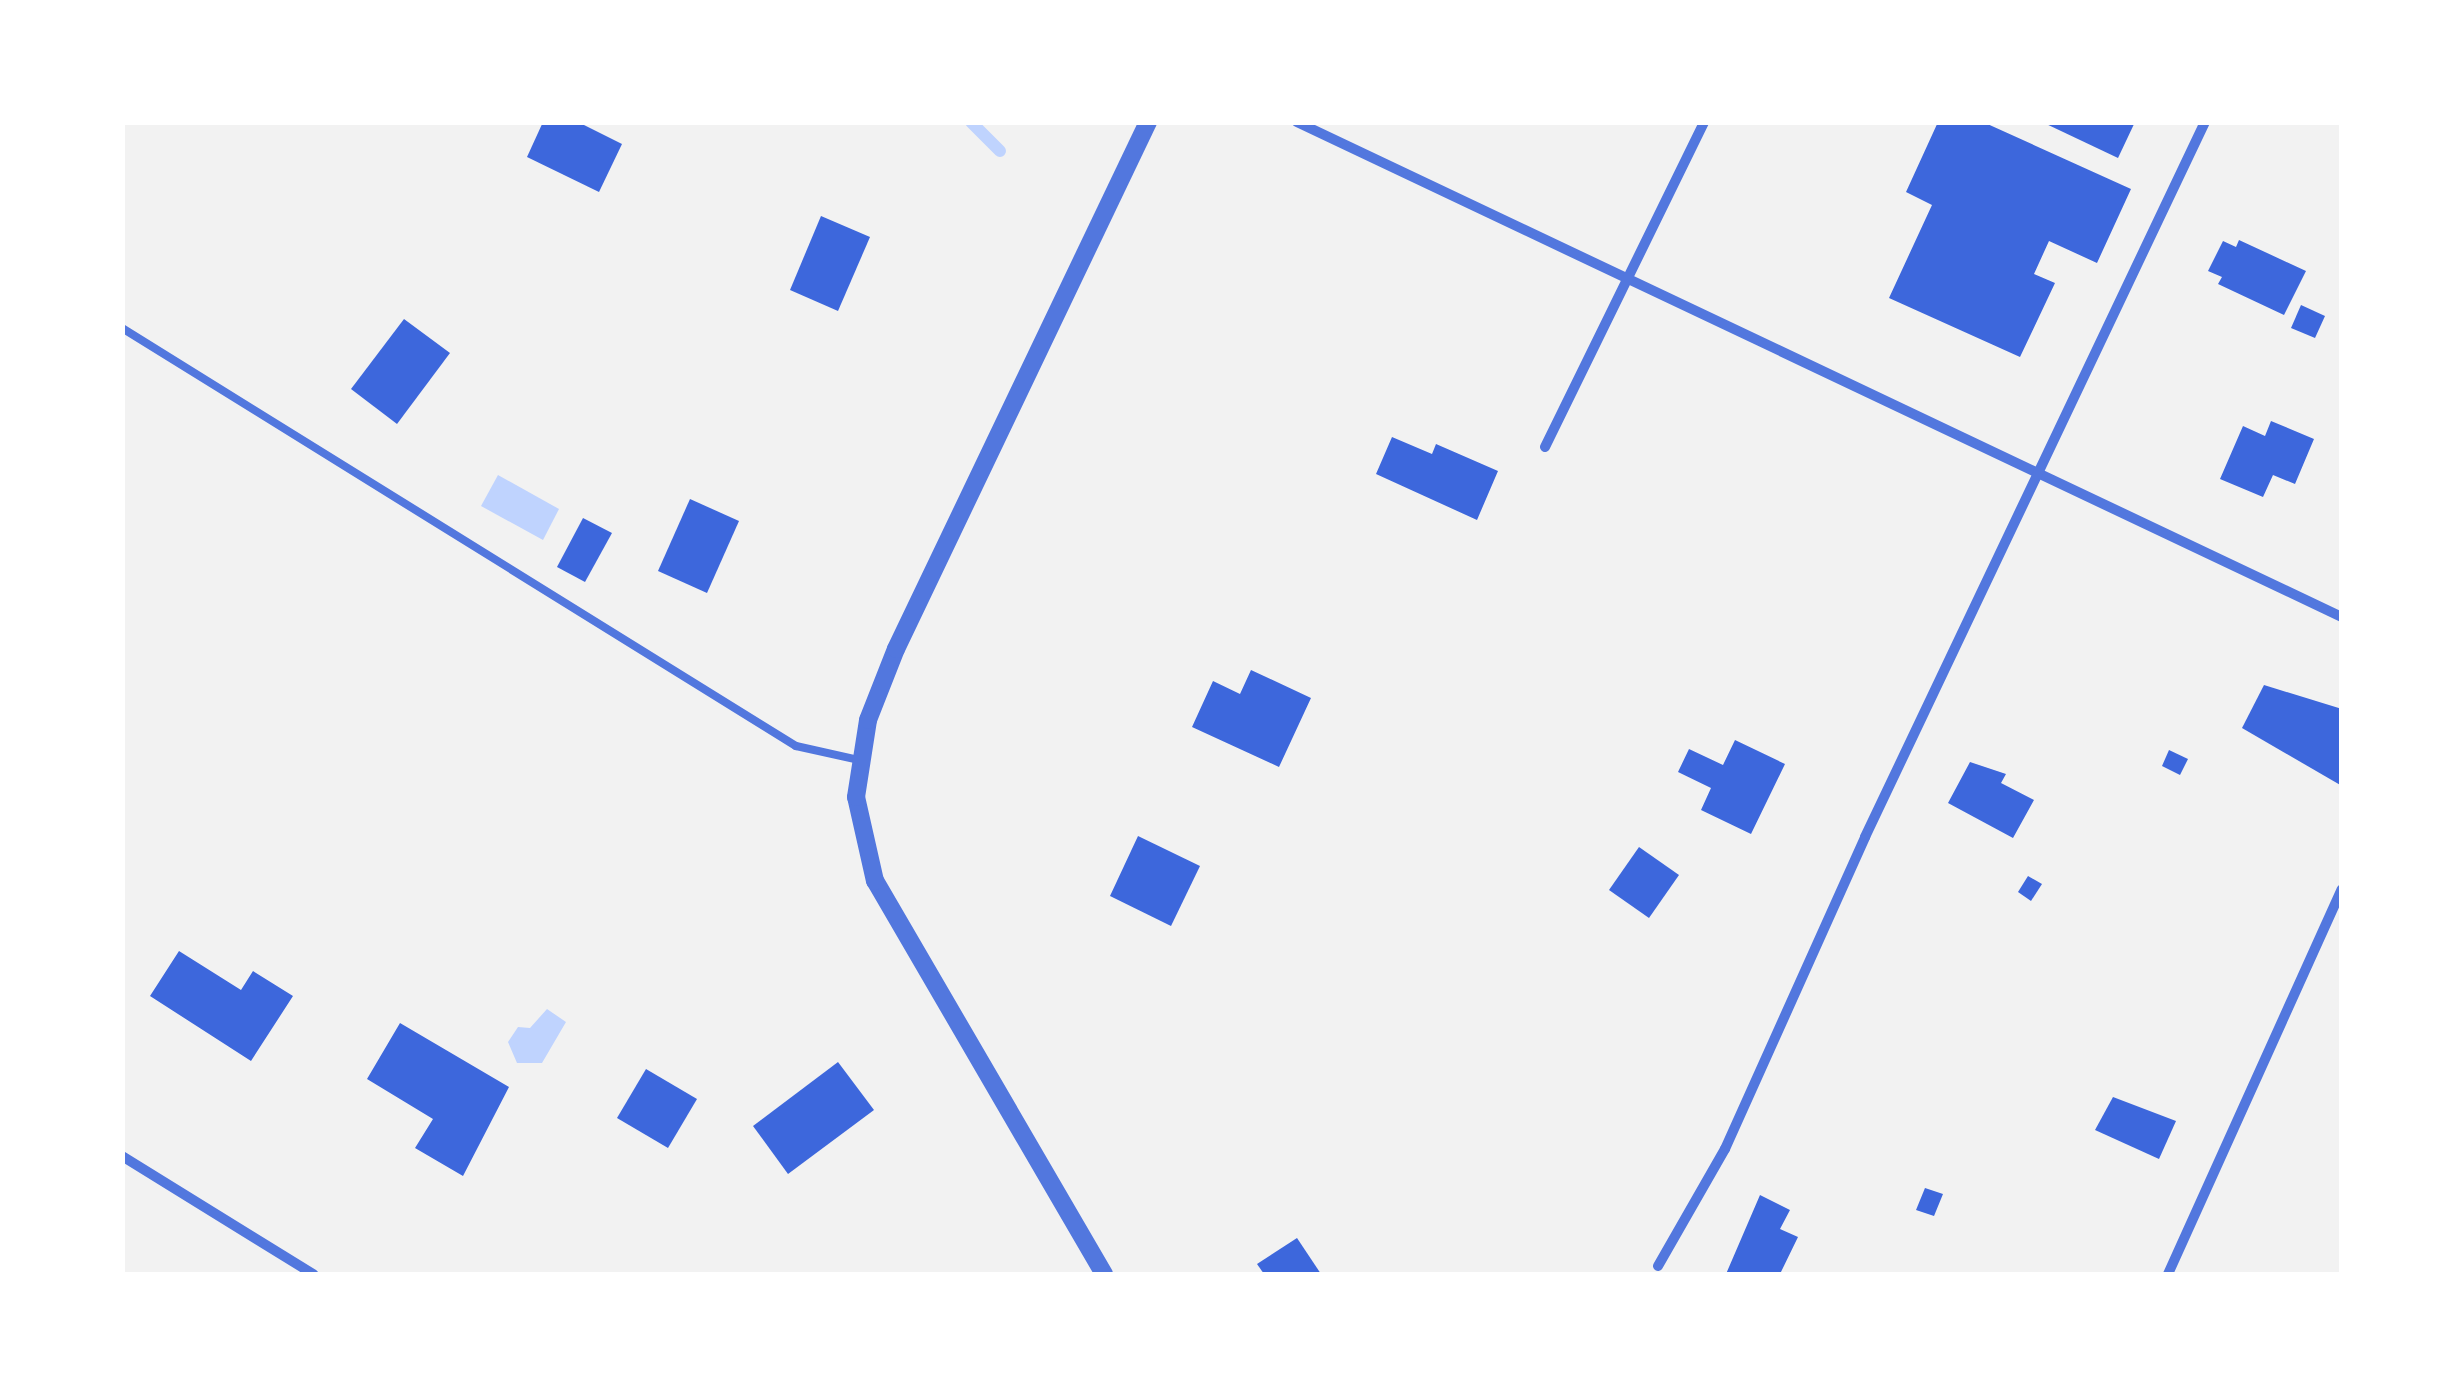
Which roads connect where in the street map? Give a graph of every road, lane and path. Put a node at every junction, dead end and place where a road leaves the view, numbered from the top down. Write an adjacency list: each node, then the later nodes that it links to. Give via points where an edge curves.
1 (1148, 122): 10 (street, via 896,649)
2 (1296, 122): 5 (street)
3 (1704, 122): 5 (street)
4 (2206, 122): 8 (street)
5 (1628, 279): 7 (street); 8 (street)
6 (122, 328): 10 (lane, via 796,746)
7 (1546, 447)
8 (2038, 474): 9 (street); 13 (street, via 1725,1149)
9 (2342, 617)
10 (859, 760): 15 (street, via 858,824 875,881)
11 (2342, 889): 16 (street)
12 (122, 1156): 14 (street)
13 (1658, 1266)
14 (313, 1274)
15 (1104, 1274)
16 (2168, 1274)

